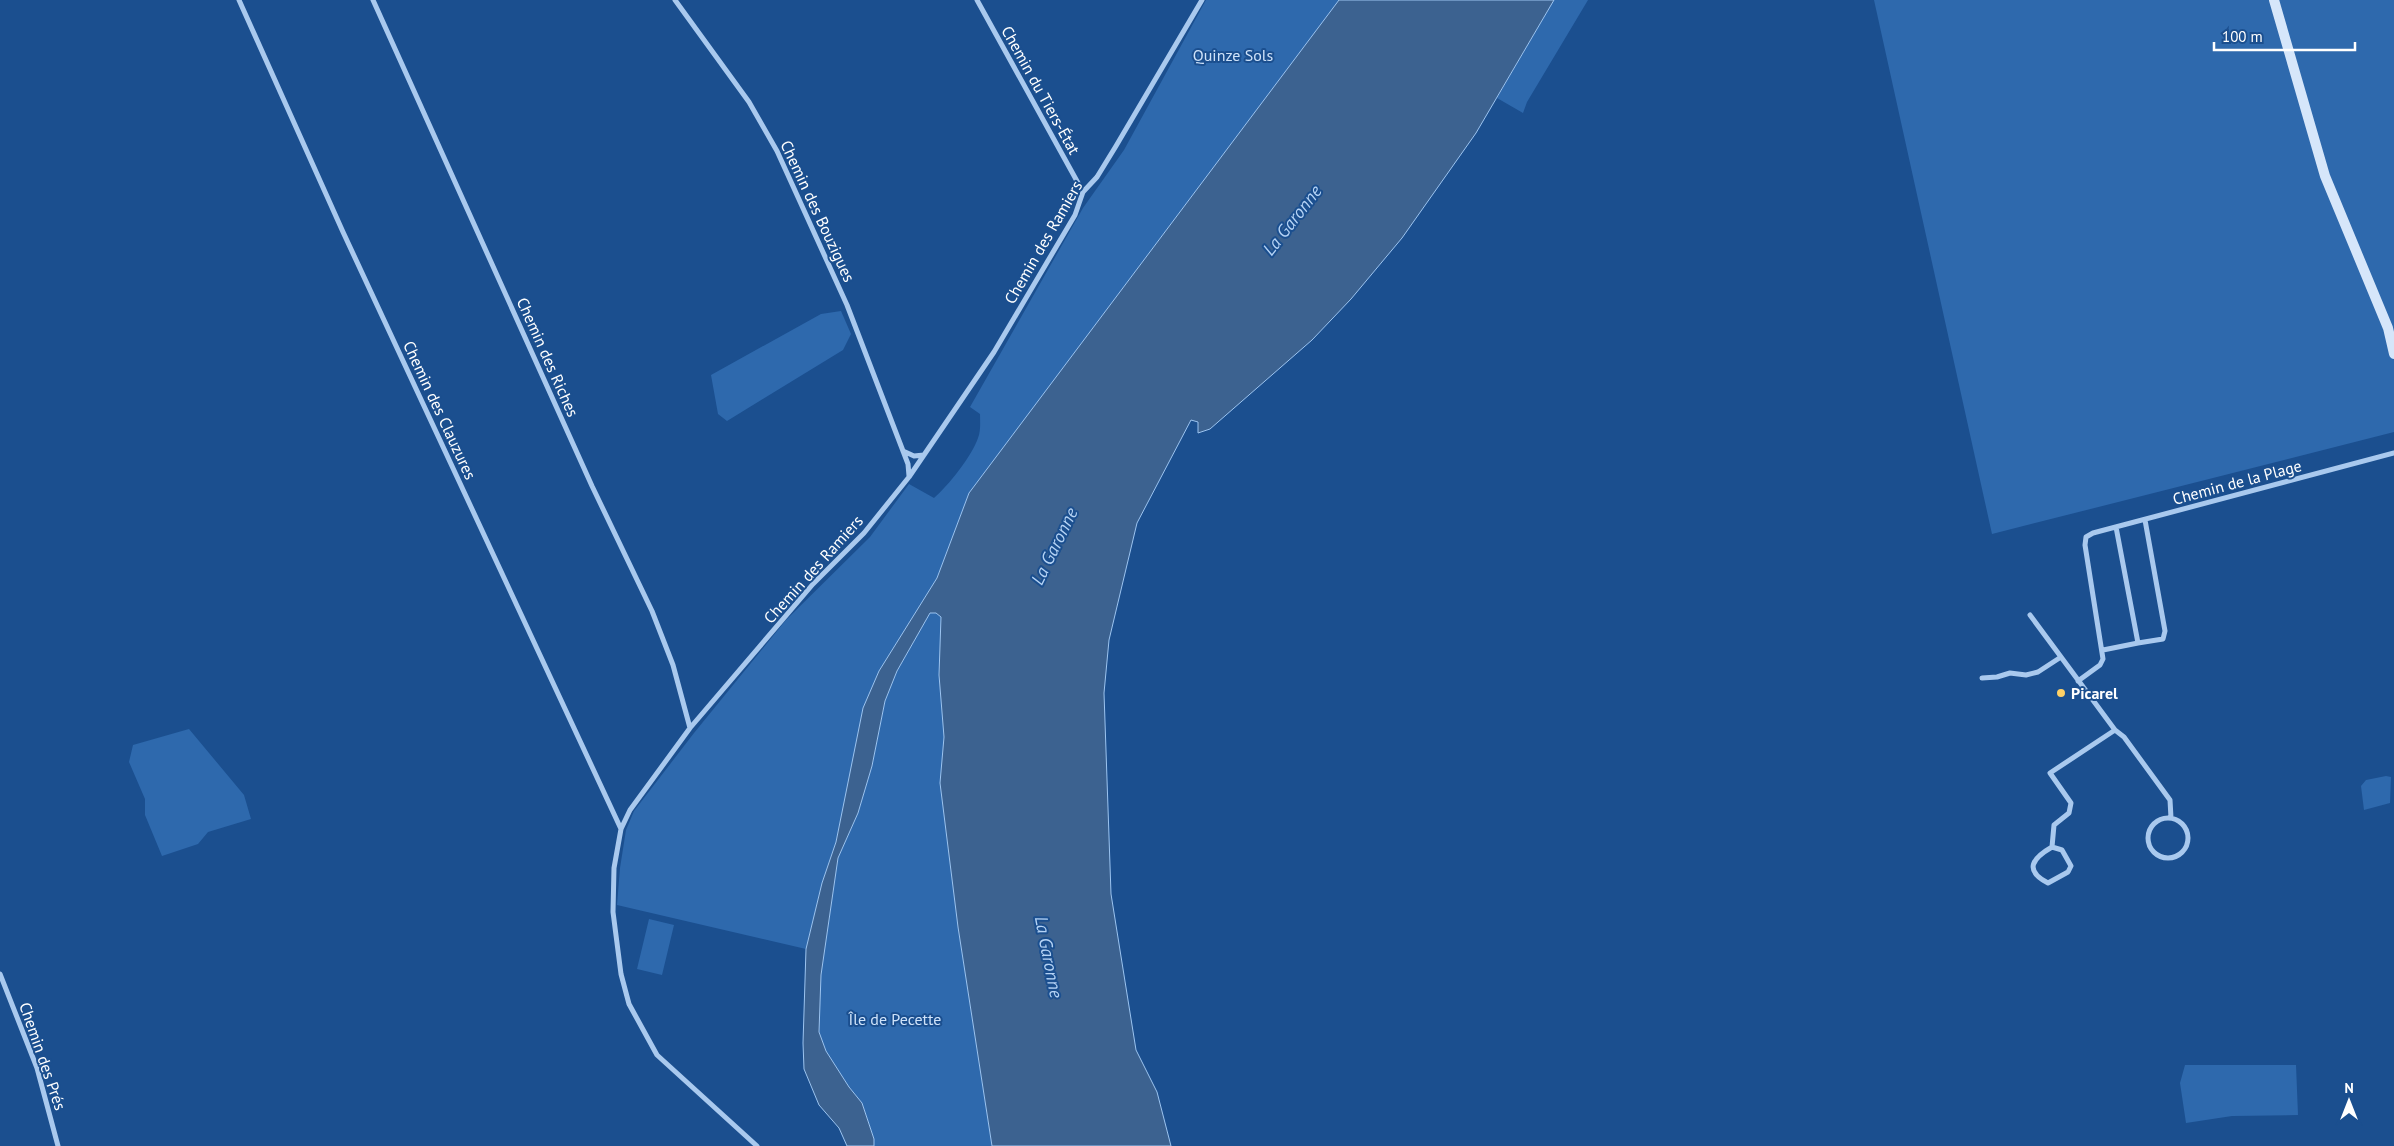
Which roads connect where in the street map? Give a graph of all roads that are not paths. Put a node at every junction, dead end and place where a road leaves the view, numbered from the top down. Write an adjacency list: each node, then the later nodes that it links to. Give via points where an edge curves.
1 (239, 0): 24 (street, Chemin des Clauzures, via 343,232)
2 (373, 0): 21 (street, Chemin des Riches, via 592,486 652,610 674,665)
3 (675, 0): 9 (street, Chemin des Bouzigues, via 749,102 777,150 847,305)
4 (977, 0): 7 (street, Chemin du Tiers-État)
5 (1202, 0): 7 (street, Chemin des Ramiers, via 1097,177)
6 (2274, 0): 8 (street, via 2326,176 2388,328)
7 (1083, 192): 11 (street, Chemin des Ramiers, via 1075,215 994,352)
8 (2394, 354)
9 (902, 450): 11 (street, via 914,456); 12 (street, Chemin des Bouzigues)
10 (2394, 453): 13 (street, Chemin de la Plage)
11 (924, 455): 12 (street, Chemin des Ramiers)
12 (909, 477): 21 (street, Chemin des Ramiers, via 864,533 813,584)
13 (2145, 520): 14 (street, Chemin de la Plage); 16 (street, via 2165,631 2163,639)
14 (2116, 527): 16 (street); 17 (street, Chemin de la Plage, via 2086,537 2085,545)
15 (2030, 615): 18 (street)
16 (2138, 643): 17 (street)
17 (2103, 650): 20 (street, via 2100,665)
18 (2061, 657): 19 (street, via 2038,672); 20 (street)
19 (1982, 678)
20 (2078, 682): 22 (street)
21 (690, 728): 24 (street, Chemin des Ramiers, via 630,810)
22 (2115, 730): 23 (street, via 2124,737 2170,800); 25 (street, via 2050,773 2071,803 2069,813 2054,825)
23 (2171, 818): 23 (street, via 2159,820 2150,827 2147,838 2150,849 2159,857 2171,858 2181,854 2188,844 2188,832)
24 (621, 829): 28 (street, Chemin des Ramiers, via 614,868 613,912 621,974 629,1004 657,1055)
25 (2052, 846): 25 (street, via 2062,850 2071,866 2068,872 2048,884 2041,879 2033,862)
26 (0, 974): 27 (street, Chemin des Prés, via 37,1068)
27 (58, 1146)
28 (757, 1146)

